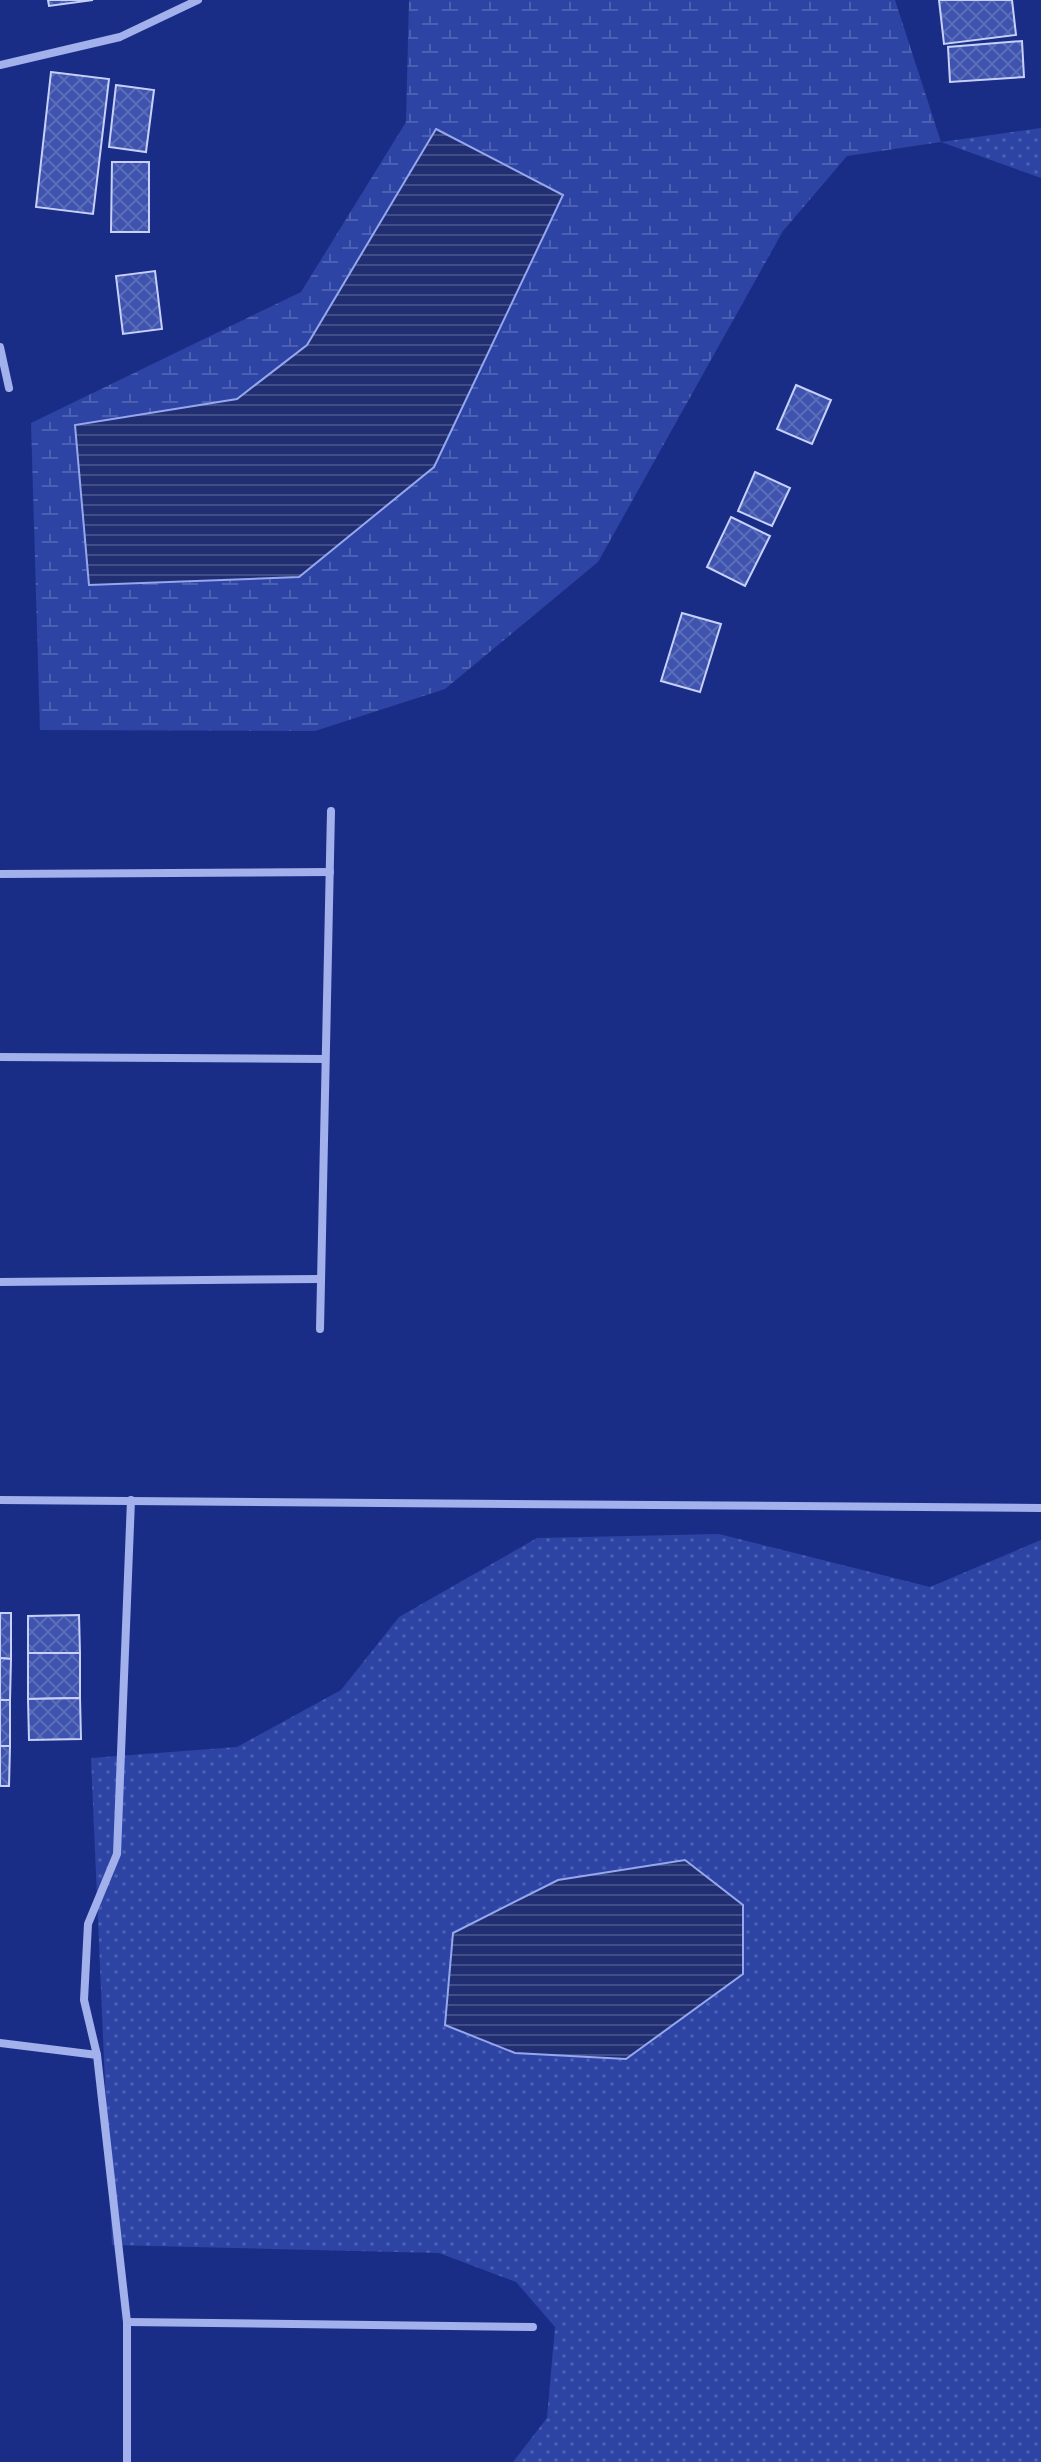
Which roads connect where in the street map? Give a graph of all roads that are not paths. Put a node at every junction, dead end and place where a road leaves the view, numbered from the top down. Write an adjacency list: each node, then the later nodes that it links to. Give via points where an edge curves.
1 (198, 0): 2 (street, via 120,37)
2 (0, 65)
3 (0, 347): 4 (street)
4 (9, 388)
5 (331, 811): 6 (street)
6 (330, 872): 7 (street); 9 (street)
7 (0, 874)
8 (0, 1057): 9 (street)
9 (325, 1059): 10 (street)
10 (320, 1279): 11 (street); 12 (street)
11 (0, 1282)
12 (320, 1329)
13 (0, 1500): 14 (street)
14 (131, 1500): 15 (street); 17 (street, via 117,1854 88,1924 84,2000)
15 (1041, 1508)
16 (0, 2043): 17 (street)
17 (97, 2055): 18 (street)
18 (127, 2322): 19 (street); 20 (street)
19 (533, 2327)
20 (127, 2462)

